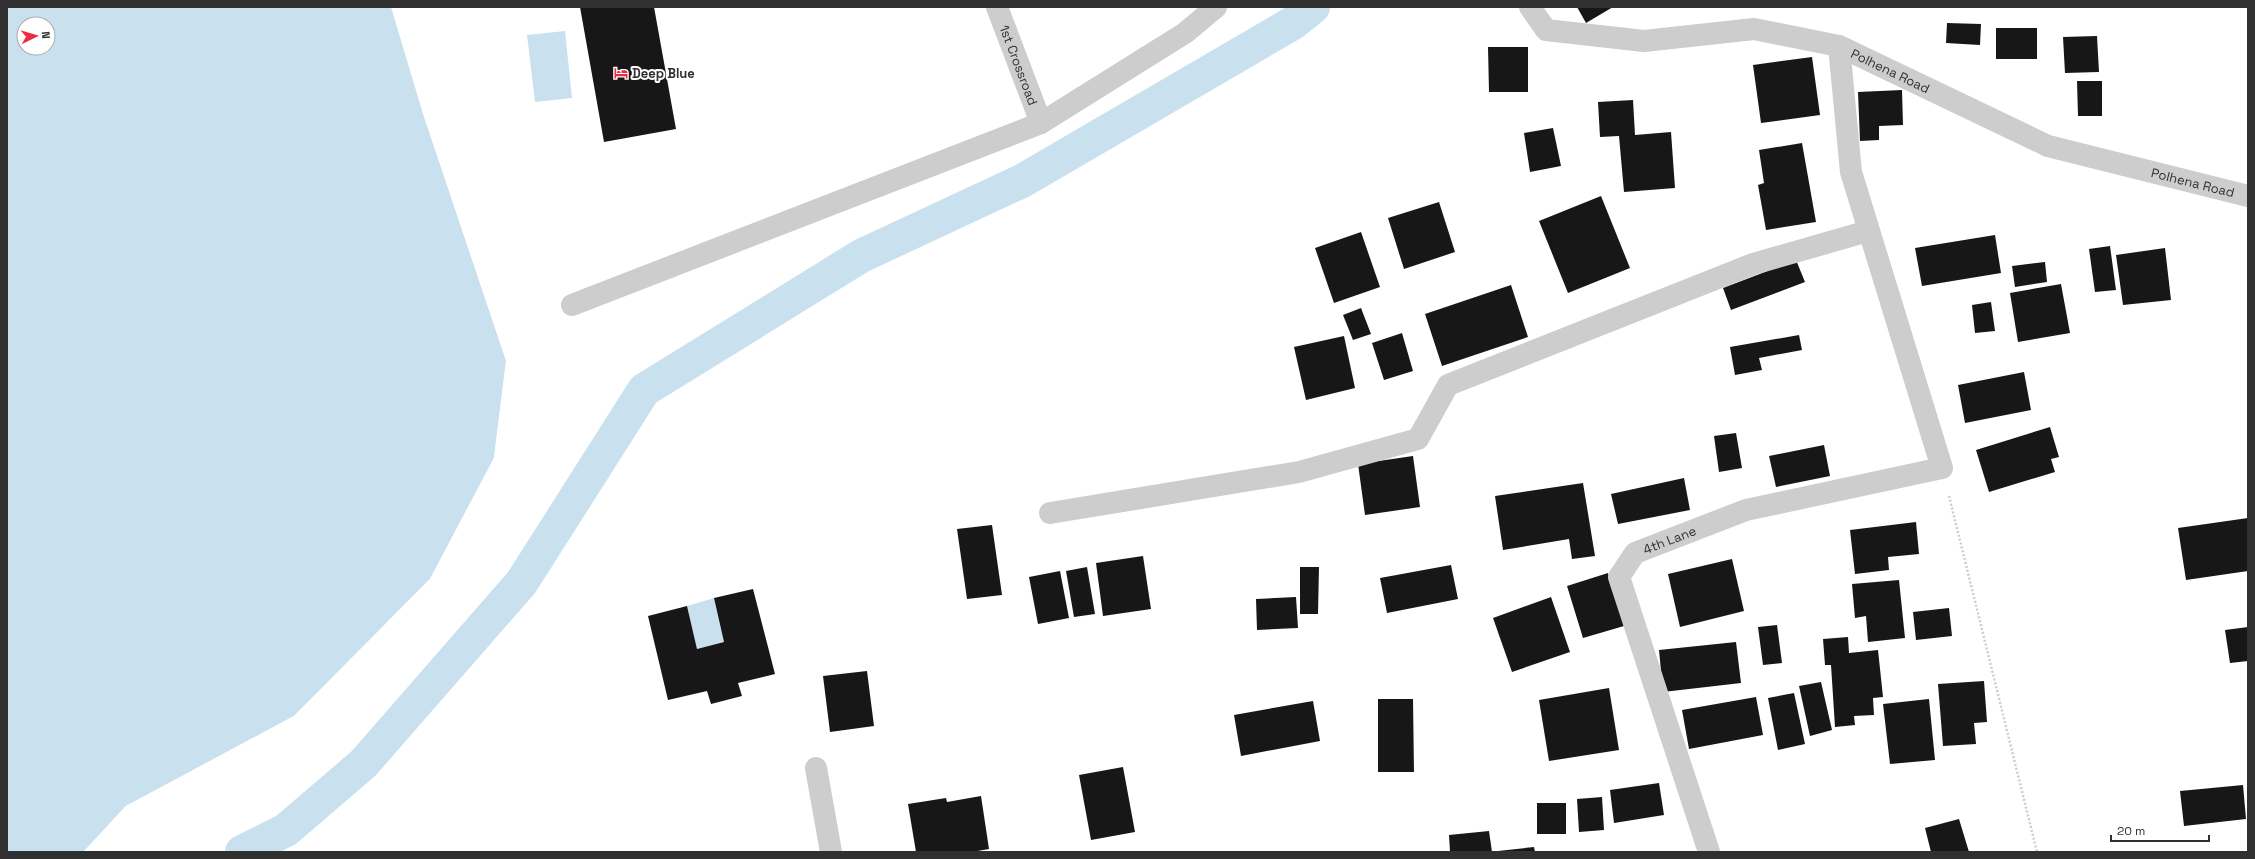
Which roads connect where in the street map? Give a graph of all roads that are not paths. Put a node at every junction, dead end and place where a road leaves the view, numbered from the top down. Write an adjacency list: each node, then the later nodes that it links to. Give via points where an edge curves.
1 (997, 7): 5 (street, 1st Crossroad)
2 (1216, 7): 5 (street, via 1185,33)
3 (1530, 7): 4 (street, Polhena Road, via 1546,30 1644,41 1754,30)
4 (1839, 46): 6 (street, Polhena Road, via 2048,146); 7 (street, via 1851,172)
5 (1041, 123): 8 (street)
6 (2248, 196)
7 (1868, 231): 9 (street, via 1753,264 1448,385 1418,439 1299,472); 12 (street, 4th Lane, via 1942,468 1746,510 1635,553 1620,577)
8 (572, 305)
9 (1050, 513)
10 (816, 768): 11 (street)
11 (831, 852)
12 (1709, 852)

